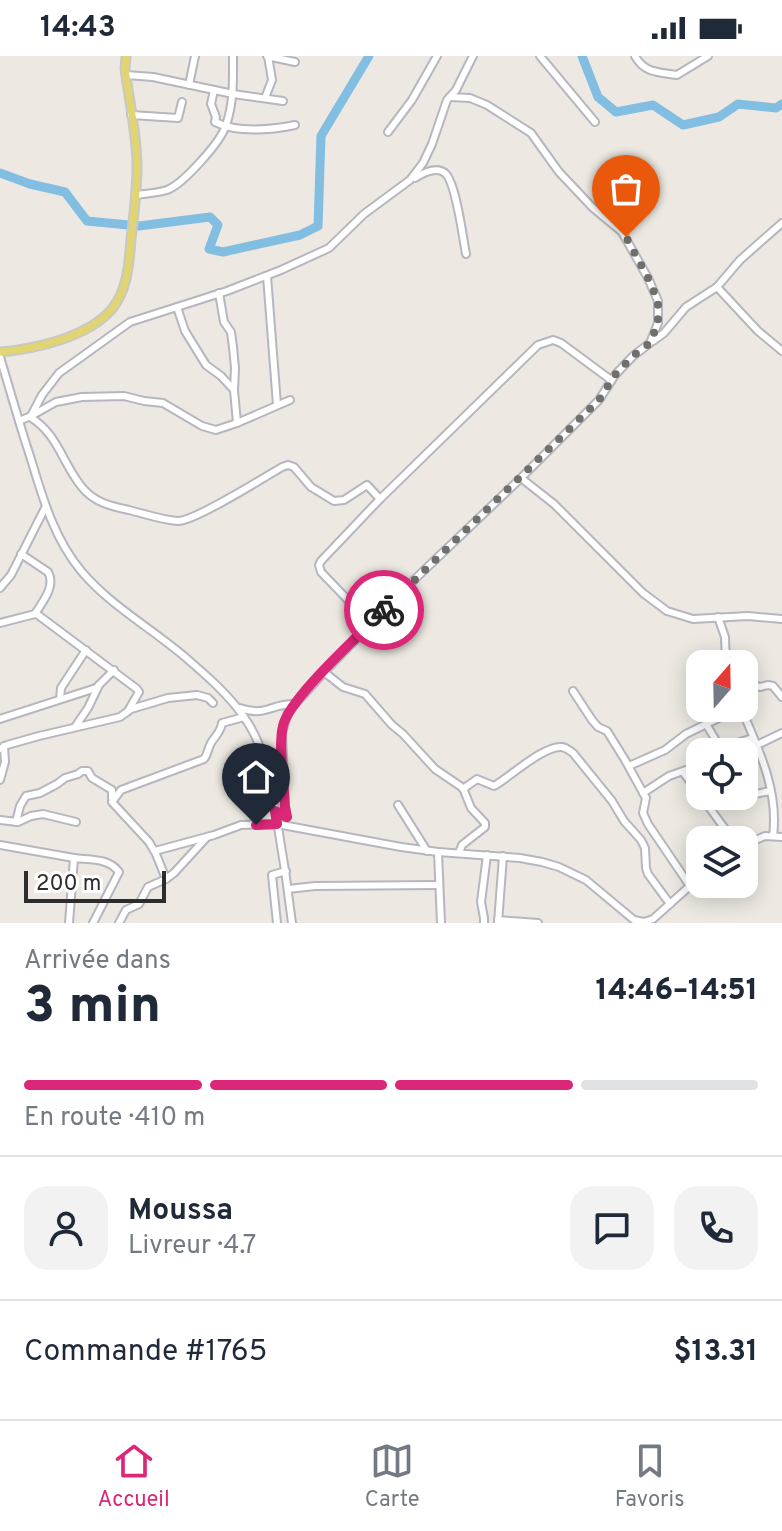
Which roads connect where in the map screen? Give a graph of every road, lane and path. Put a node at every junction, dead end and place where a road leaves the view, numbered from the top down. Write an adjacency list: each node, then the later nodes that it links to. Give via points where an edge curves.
1 (126, 56): 12 (main road)
2 (195, 56): 13 (street)
3 (233, 56): 15 (street)
4 (266, 56): 10 (street); 17 (street, via 272,80)
5 (437, 56): 24 (street)
6 (473, 56): 16 (street)
7 (540, 56): 21 (street)
8 (635, 56): 9 (street, via 646,69 677,75)
9 (708, 56)
10 (283, 58): 11 (street)
11 (295, 62)
12 (126, 75): 13 (street); 20 (main road)
13 (189, 85): 14 (street)
14 (214, 90): 15 (street); 23 (street, via 215,122)
15 (233, 94): 17 (street); 23 (street)
16 (449, 97): 25 (street, via 427,156); 33 (street, via 483,103 528,130 559,172 622,232 658,301 658,323)
17 (265, 98): 18 (street)
18 (283, 101)
19 (182, 102): 20 (street, via 178,118)
20 (131, 115): 26 (main road)
21 (595, 122)
22 (295, 125): 23 (street, via 262,130)
23 (226, 127): 26 (street, via 197,166 172,187)
24 (388, 132)
25 (410, 180): 28 (street, via 434,170 447,176); 29 (street, via 324,252)
26 (135, 195): 35 (main road, via 129,268 111,309 70,337)
27 (782, 223): 30 (street)
28 (466, 254)
29 (267, 276): 31 (street); 39 (street)
30 (717, 287): 33 (street); 34 (street)
31 (219, 293): 32 (street); 37 (street, via 231,332)
32 (177, 307): 37 (street, via 206,365); 40 (street, via 130,322 74,362 48,385)
33 (650, 343): 36 (street)
34 (782, 351)
35 (0, 355): 41 (street)
36 (611, 380): 43 (street, via 599,400); 44 (street, via 561,343 538,345)
37 (234, 390): 42 (street)
38 (290, 400): 39 (street)
39 (277, 405): 42 (street)
40 (30, 416): 41 (street); 42 (street, via 56,402 124,396 163,403 213,430); 44 (street, via 47,429 88,494 123,509 181,521 288,465 334,501 367,485)
41 (19, 421): 45 (street)
42 (237, 423)
43 (521, 478): 49 (street, via 659,607 693,619); 52 (street)
44 (380, 499): 52 (street, via 319,565)
45 (46, 507): 46 (street); 64 (street, via 84,574 183,655)
46 (21, 554): 47 (street); 48 (street, via 48,572 52,581)
47 (0, 588)
48 (35, 614): 51 (street); 53 (street)
49 (718, 617): 50 (street); 54 (street)
50 (782, 619)
51 (0, 623)
52 (371, 624): 56 (street)
53 (86, 650): 55 (street); 61 (street, via 61,688)
54 (725, 650)
55 (114, 670): 57 (street); 65 (street, via 138,690)
56 (324, 672): 63 (street); 83 (street, via 343,687 365,694 435,769)
57 (99, 685): 61 (street); 71 (street)
58 (758, 686): 60 (street, via 773,686)
59 (573, 691): 78 (street)
60 (782, 697)
61 (60, 699): 67 (street)
62 (213, 703): 65 (street, via 184,696)
63 (294, 704): 64 (street, via 257,713); 90 (street, via 282,733)
64 (236, 707): 66 (street)
65 (128, 711): 71 (street)
66 (244, 717): 84 (street, via 222,723 200,762); 89 (street, via 263,755)
67 (0, 719)
68 (710, 722): 70 (street)
69 (746, 722): 74 (street)
70 (706, 724): 73 (street); 78 (street)
71 (74, 727): 77 (street)
72 (782, 733): 75 (street)
73 (714, 738)
74 (753, 738)
75 (758, 745)
76 (758, 747): 85 (street)
77 (2, 748): 82 (street)
78 (629, 766): 86 (street)
79 (686, 771): 80 (street)
80 (683, 772): 81 (street); 86 (street)
81 (686, 776)
82 (0, 780)
83 (463, 789): 104 (street, via 485,827); 114 (street, via 477,779 494,786 547,750 566,748 644,844 648,874)
84 (115, 791): 92 (street, via 82,771 26,796); 101 (street, via 112,802)
85 (770, 791): 87 (street); 96 (street)
86 (643, 793): 110 (street, via 644,817)
87 (758, 793)
88 (398, 805): 102 (street)
89 (275, 811): 90 (street); 94 (street)
90 (287, 817): 95 (street)
91 (0, 820): 92 (street)
92 (16, 822): 93 (street, via 43,814)
93 (76, 822)
94 (277, 824): 95 (street); 97 (street, via 241,825); 108 (street)
95 (298, 827): 102 (street)
96 (773, 836): 98 (street); 99 (street)
97 (207, 837): 101 (street); 109 (street)
98 (782, 837)
99 (758, 838)
100 (0, 845): 107 (street)
101 (155, 851): 109 (street)
102 (427, 851): 103 (street)
103 (438, 852): 104 (street); 111 (street)
104 (459, 853): 105 (street)
105 (487, 855): 106 (street); 123 (street)
106 (503, 856): 115 (street); 116 (street, via 573,873 634,920)
107 (74, 858): 117 (street); 118 (street, via 107,862 119,872)
108 (286, 871): 112 (street); 120 (street, via 272,875)
109 (166, 879): 119 (street, via 149,885)
110 (686, 880)
111 (438, 885): 112 (street); 122 (street)
112 (288, 889): 121 (street)
113 (686, 890): 114 (street)
114 (670, 904): 116 (street)
115 (498, 921): 124 (street)
116 (650, 922)
117 (69, 923)
118 (93, 923)
119 (119, 923)
120 (277, 923)
121 (292, 923)
122 (441, 923)
123 (484, 923)
124 (538, 923)

